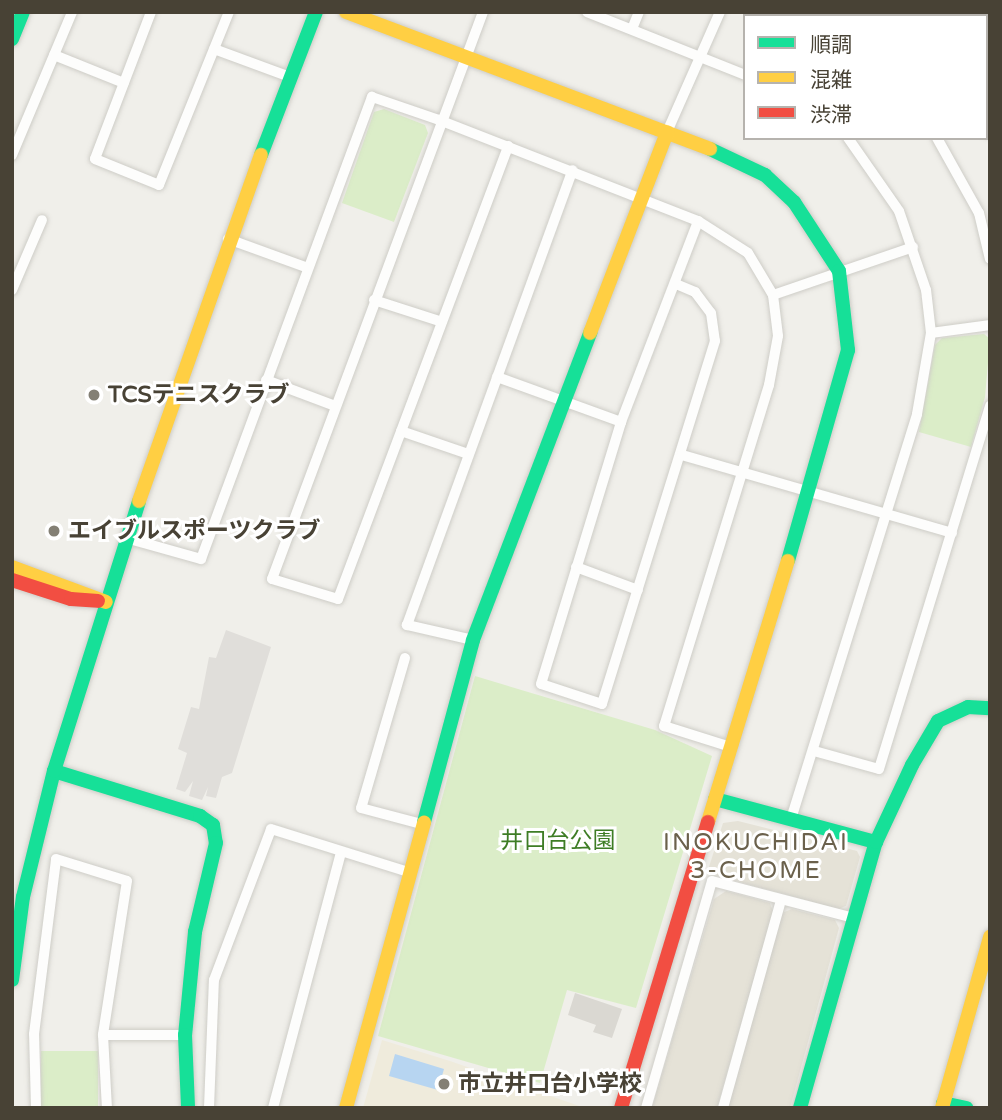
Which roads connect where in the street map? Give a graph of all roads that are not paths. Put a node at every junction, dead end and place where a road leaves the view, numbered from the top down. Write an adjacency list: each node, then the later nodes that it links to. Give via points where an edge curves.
1 (23, 12): 12 (main road)
2 (72, 12): 14 (street)
3 (151, 12): 19 (street)
4 (229, 12): 13 (street)
5 (316, 12): 18 (main road)
6 (346, 12): 15 (main road)
7 (483, 12): 15 (street)
8 (587, 12): 11 (street)
9 (639, 12): 11 (street)
10 (720, 12): 16 (street)
11 (632, 29): 16 (street)
12 (12, 39)
13 (214, 49): 18 (street); 19 (street, via 159,185 95,159)
14 (54, 55): 19 (street); 27 (street)
15 (464, 56): 20 (street); 21 (main road)
16 (701, 57): 17 (street); 21 (street)
17 (743, 74)
18 (290, 77): 32 (main road)
19 (124, 83)
20 (439, 120): 25 (street); 35 (street, via 372,97); 40 (street)
21 (667, 132): 29 (main road); 36 (main road, via 765,175 794,202)
22 (850, 140): 26 (street)
23 (865, 140): 26 (street)
24 (938, 140): 34 (street, via 979,213)
25 (508, 146): 28 (street); 41 (street)
26 (858, 147): 33 (street, via 899,211)
27 (12, 155)
28 (573, 170): 29 (street); 44 (street)
29 (641, 196): 31 (street); 46 (main road)
30 (43, 220): 38 (street)
31 (698, 221): 37 (street); 39 (street, via 748,253)
32 (228, 239): 35 (street); 57 (main road)
33 (913, 247): 36 (street); 43 (street)
34 (990, 259)
35 (308, 268): 45 (street)
36 (839, 271): 39 (street); 54 (main road, via 848,350)
37 (676, 284): 49 (street); 52 (street, via 695,292 711,313 715,341)
38 (12, 290)
39 (773, 295): 53 (street, via 778,336 769,385)
40 (374, 300): 41 (street); 48 (street)
41 (442, 322): 50 (street)
42 (990, 325): 43 (street)
43 (931, 333): 55 (street, via 917,414)
44 (497, 377): 46 (street); 51 (street)
45 (266, 380): 48 (street); 57 (street, via 201,559)
46 (562, 399): 49 (street); 63 (main road)
47 (990, 406): 56 (street)
48 (335, 407): 50 (street, via 272,579 338,599)
49 (621, 422): 59 (street)
50 (401, 431): 51 (street)
51 (468, 454): 63 (street, via 407,625)
52 (682, 455): 53 (street); 61 (street)
53 (741, 474): 54 (street); 66 (street, via 664,726)
54 (809, 493): 55 (street); 66 (main road)
55 (886, 516): 56 (street); 67 (street)
56 (952, 533): 67 (street, via 879,769)
57 (126, 538): 62 (main road)
58 (12, 567): 62 (main road)
59 (576, 567): 61 (street); 61 (street, via 541,684 602,704)
60 (12, 580): 62 (main road, via 71,599)
61 (638, 590)
62 (106, 602): 68 (main road)
63 (473, 640): 71 (main road)
64 (405, 658): 71 (street, via 361,808)
65 (990, 708): 72 (main road, via 968,707 932,727)
66 (731, 747): 69 (main road)
67 (814, 751): 70 (street)
68 (54, 771): 78 (main road); 81 (main road, via 200,816 213,825 216,843 195,932)
69 (715, 799): 70 (main road); 89 (main road)
70 (791, 819): 72 (main road)
71 (421, 824): 74 (main road)
72 (876, 842): 76 (main road)
73 (341, 853): 74 (street); 86 (street, via 271,829 214,980); 87 (street)
74 (408, 872): 88 (main road)
75 (781, 900): 76 (street); 90 (street, via 712,881); 91 (street)
76 (855, 918): 92 (main road)
77 (990, 937): 82 (main road)
78 (14, 950): 79 (main road)
79 (12, 980)
80 (103, 1035): 81 (street); 83 (street, via 127,881 56,859 34,1034); 84 (street)
81 (185, 1035): 85 (main road)
82 (943, 1105): 93 (main road)
83 (36, 1108)
84 (107, 1108)
85 (188, 1108)
86 (209, 1108)
87 (273, 1108)
88 (346, 1108)
89 (621, 1108)
90 (646, 1108)
91 (723, 1108)
92 (800, 1108)
93 (966, 1108)

